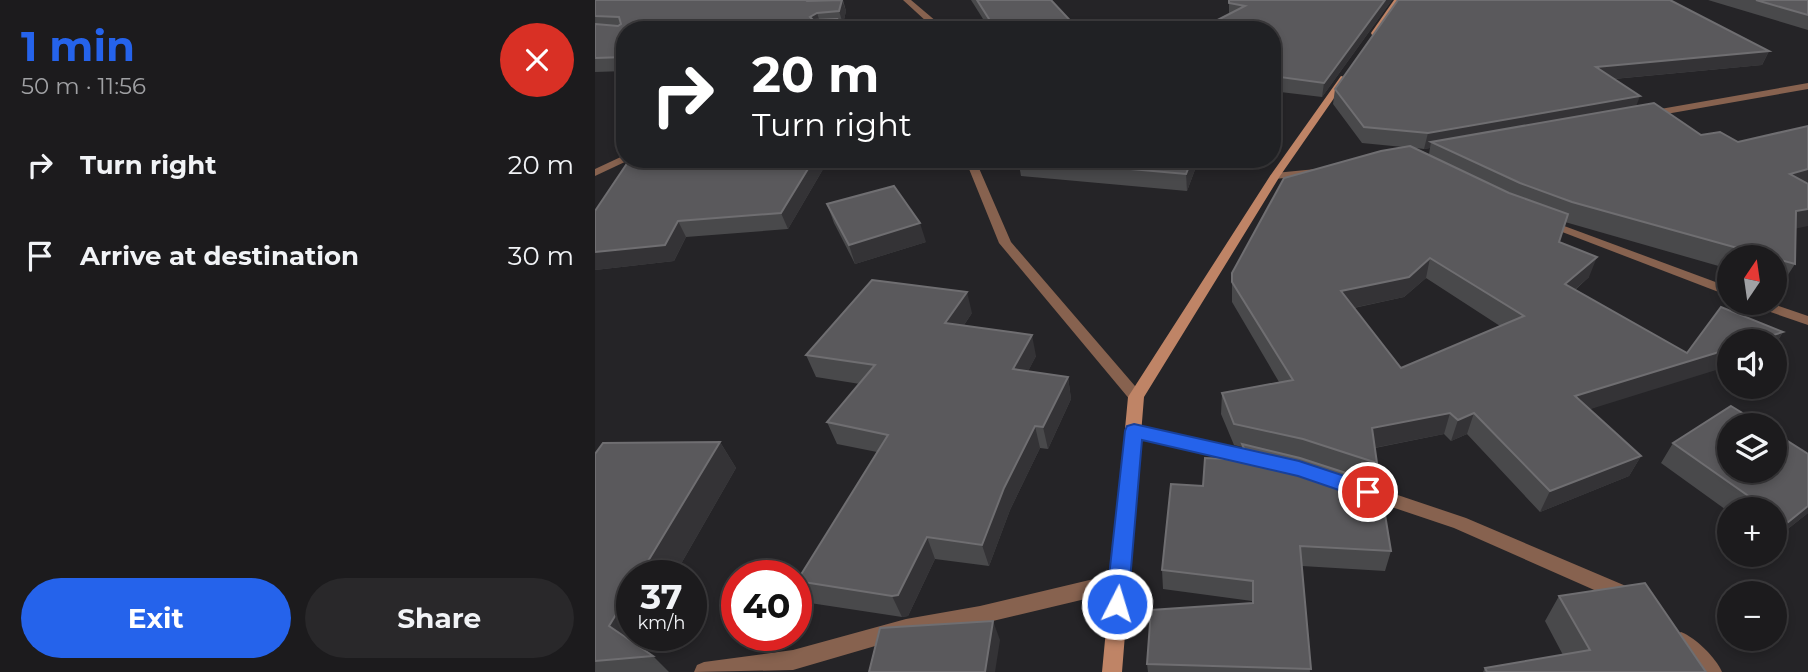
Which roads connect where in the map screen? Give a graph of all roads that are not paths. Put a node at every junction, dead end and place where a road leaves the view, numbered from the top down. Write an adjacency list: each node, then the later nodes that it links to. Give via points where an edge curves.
1 (907, 0): 3 (street)
2 (1398, 0): 4 (street)
3 (928, 21)
4 (1367, 44)
5 (1352, 66): 9 (street)
6 (1808, 86): 7 (street)
7 (1633, 117)
8 (616, 162): 13 (street)
9 (1281, 167)
10 (973, 168): 19 (street, via 1005,243)
11 (1281, 168): 14 (street)
12 (1331, 171): 14 (street)
13 (595, 173)
14 (1275, 176): 19 (street)
15 (1535, 217): 16 (street)
16 (1717, 287)
17 (1787, 313): 18 (street)
18 (1808, 321)
19 (1136, 397): 20 (street)
20 (1134, 431): 21 (street); 23 (street)
21 (1273, 463)
22 (1348, 485): 24 (street, via 1460,523 1634,598)
23 (1119, 582): 26 (street, via 906,628 793,660); 27 (street)
24 (1644, 608)
25 (1663, 626): 28 (street)
26 (704, 672)
27 (1112, 672)
28 (1712, 672)

